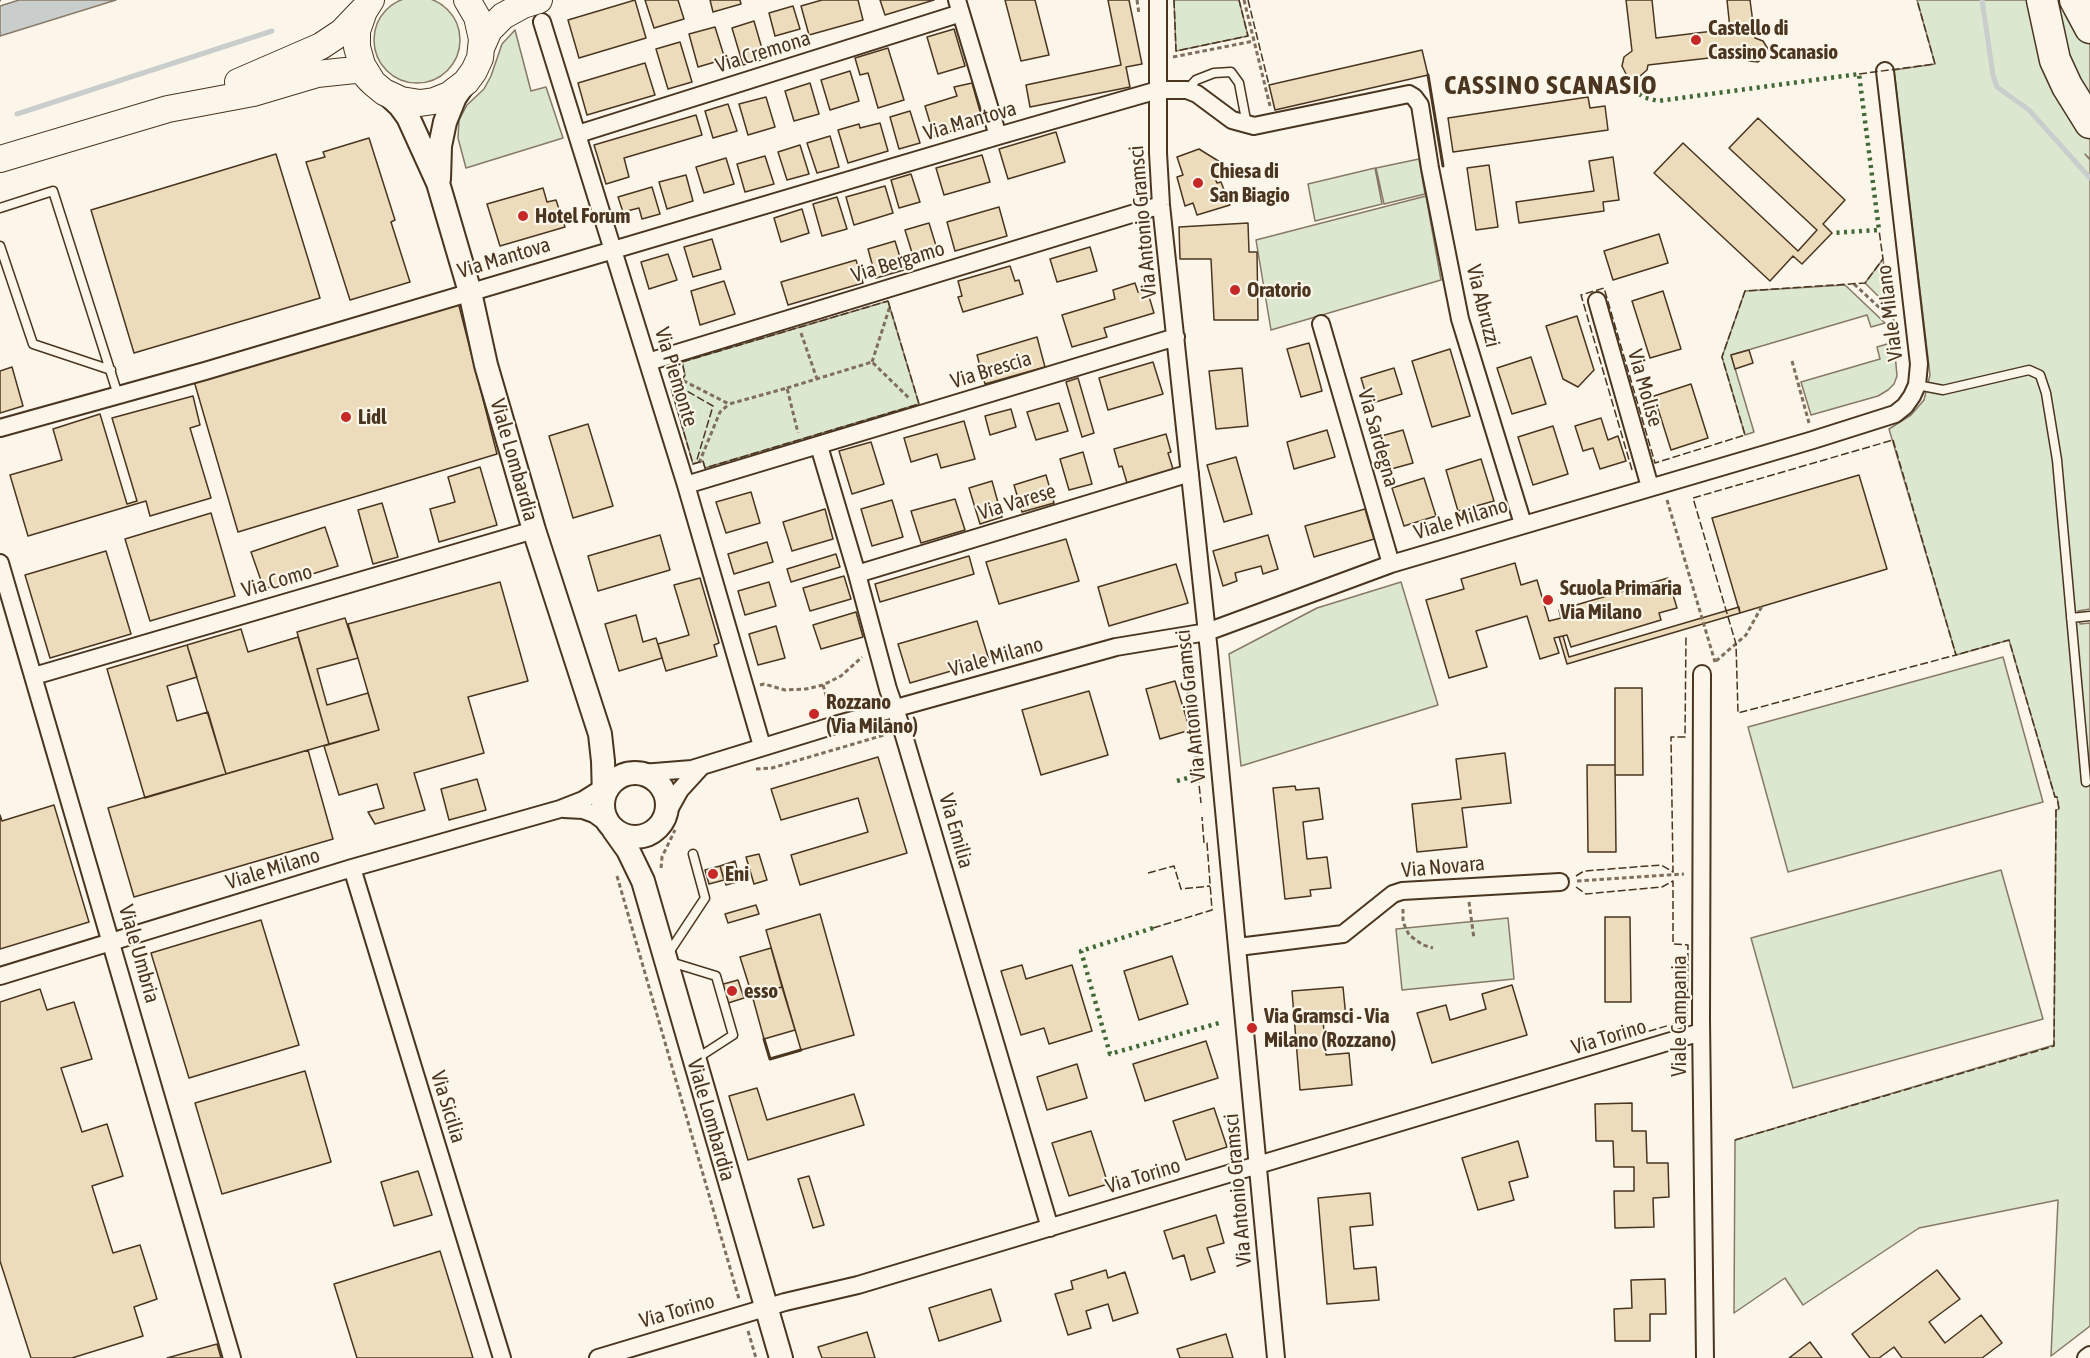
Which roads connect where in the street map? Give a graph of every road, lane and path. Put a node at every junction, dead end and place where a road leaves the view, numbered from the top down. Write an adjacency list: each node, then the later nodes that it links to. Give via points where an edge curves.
1 (467, 0): 12 (main road, via 480,24)
2 (1147, 0): 13 (street, Via Antonio Gramsci)
3 (1158, 0): 13 (street, Via Antonio Gramsci)
4 (1244, 0): 11 (path)
5 (2042, 0): 22 (highway, via 2055,60)
6 (2075, 0): 10 (highway)
7 (370, 1): 17 (main road, via 360,19 357,40 360,61); 20 (main road, via 347,27 321,46)
8 (959, 7): 24 (street, Via Cremona); 25 (street)
9 (540, 11): 12 (main road, via 523,5 503,16 489,30); 24 (street, Via Piemonte)
10 (2090, 28)
11 (1254, 41): 14 (path, via 1171,57); 21 (path)
12 (481, 48): 16 (main road, via 474,71)
13 (1157, 50): 14 (street, Via Antonio Gramsci)
14 (1158, 68): 18 (street, Via Antonio Gramsci)
15 (1885, 71): 45 (street, Viale Milano, via 1919,364)
16 (464, 84): 17 (main road, via 429,102 406,102); 27 (street, Viale Lombardia, via 445,122)
17 (378, 86): 20 (main road, via 360,70 337,71); 27 (street, Viale Lombardia, via 408,117)
18 (1158, 90): 19 (street, Via Mantova); 25 (street, Via Mantova); 28 (street, Via Antonio Gramsci)
19 (1187, 90): 23 (street, via 1232,120); 23 (lane, via 1196,80 1231,72 1239,83)
20 (168, 109): 26 (main road)
21 (1274, 122): 23 (street); 57 (street, Via Abruzzi, via 1401,94 1409,94 1420,105 1460,319)
22 (2090, 123)
23 (1247, 125)
24 (578, 134): 31 (street, Via Piemonte)
25 (998, 136): 31 (street, Via Mantova)
26 (0, 159)
27 (438, 183): 33 (street, Viale Lombardia)
28 (1161, 205): 37 (street, Via Bergamo); 39 (street, Via Antonio Gramsci)
29 (0, 208): 43 (lane, via 53,191)
30 (0, 246): 43 (lane, via 33,344)
31 (614, 249): 33 (street, Via Mantova); 41 (street, Via Piemonte)
32 (1854, 284): 36 (path, via 1900,327)
33 (470, 292): 47 (street, Via Mantova); 58 (street, Viale Lombardia, via 486,365)
34 (1597, 301): 56 (street, Via Molise)
35 (897, 304): 42 (path, via 889,306)
36 (1899, 316)
37 (795, 317): 40 (street, Via Bergamo); 44 (path)
38 (1321, 324): 60 (street, Via Sardegna)
39 (1176, 337): 49 (street, Via Brescia); 54 (street, Via Antonio Gramsci)
40 (667, 356): 41 (street, Via Bergamo); 48 (path, via 671,374)
41 (648, 362): 55 (street, Via Piemonte)
42 (872, 362): 44 (path); 49 (path, via 915,405)
43 (111, 370): 47 (lane)
44 (817, 379): 46 (path)
45 (1917, 385): 56 (street, Viale Milano, via 1905,406 1884,419); 64 (lane, via 1943,390 2029,370 2040,375 2057,460)
46 (787, 388): 48 (path); 53 (path)
47 (118, 395): 52 (street, Via Mantova)
48 (729, 404): 55 (path, via 720,412)
49 (920, 416): 53 (street, Via Brescia)
50 (1809, 424): 51 (path)
51 (1801, 427)
52 (0, 428)
53 (811, 449): 55 (street, Via Brescia); 61 (street, Via Emilia)
54 (1190, 473): 61 (street, Via Varese); 65 (street, Via Antonio Gramsci)
55 (693, 483): 71 (street, Via Piemonte)
56 (1656, 486): 57 (street, Viale Milano); 67 (path)
57 (1523, 524): 60 (street, Viale Milano)
58 (534, 530): 69 (street, Via Como); 74 (street, Viale Lombardia)
59 (0, 563): 69 (street, Viale Umbria)
60 (1391, 564): 65 (street, Viale Milano)
61 (857, 573): 66 (street, Via Emilia)
62 (1762, 606): 67 (path, via 1746,635)
63 (2090, 616): 64 (lane)
64 (2071, 618): 80 (lane)
65 (1207, 632): 72 (street, Viale Milano, via 1116,647); 95 (street, Via Antonio Gramsci)
66 (875, 642): 70 (path, via 841,676); 72 (street, Via Emilia)
67 (1715, 662): 68 (path)
68 (1702, 674): 88 (street, Viale Campania)
69 (34, 676): 94 (street, Viale Umbria)
70 (823, 685): 71 (path, via 785,690 764,684); 73 (path)
71 (746, 688): 76 (street, Via Piemonte)
72 (896, 708): 73 (street, Viale Milano); 102 (street, Via Emilia)
73 (835, 725): 76 (street, Viale Milano)
74 (600, 734): 79 (street, Viale Lombardia, via 615,755); 81 (street, Viale Lombardia)
75 (884, 735): 78 (path, via 772,768)
76 (762, 746): 77 (street, Viale Milano)
77 (702, 766): 79 (street, Viale Milano); 83 (street, Viale Milano, via 680,790)
78 (748, 769)
79 (642, 773): 81 (street, via 628,773); 83 (street, via 654,778 664,791)
80 (2086, 782)
81 (607, 788): 82 (street, Viale Milano); 84 (street, via 604,814)
82 (560, 809): 84 (street, via 583,810); 87 (street, Viale Milano)
83 (669, 820): 84 (street, via 639,837 625,836); 89 (path, via 662,857); 89 (street, Viale Lombardia, via 646,855)
84 (613, 828): 89 (street, Viale Lombardia)
85 (693, 854): 97 (lane, via 705,898)
86 (614, 866): 104 (path)
87 (352, 868): 94 (street, Viale Milano); 107 (street, Via Sicilia)
88 (1701, 873): 90 (path); 99 (street, Viale Campania)
89 (652, 877): 97 (street, Viale Lombardia)
90 (1560, 882): 91 (street, Via Novara)
91 (1468, 887): 92 (street, Via Novara); 93 (path)
92 (1402, 891): 95 (street, Via Novara, via 1343,934); 96 (path, via 1403,922 1409,935)
93 (1474, 939)
94 (112, 942): 98 (street, Viale Milano); 106 (street, Viale Umbria)
95 (1238, 947): 101 (street, Via Antonio Gramsci)
96 (1433, 948)
97 (664, 960): 100 (street, Viale Lombardia); 100 (lane, via 716,976 733,1035)
98 (0, 976)
99 (1701, 1032): 101 (street, Via Torino); 112 (street, Viale Campania)
100 (693, 1061): 103 (street, Viale Lombardia)
101 (1258, 1165): 102 (street, Via Torino); 111 (street, Via Antonio Gramsci)
102 (1050, 1228): 103 (street, Via Torino)
103 (766, 1308): 104 (street, Via Torino); 110 (street, Viale Lombardia)
104 (744, 1315): 108 (street, Via Torino); 109 (path)
105 (2090, 1355): 113 (street)
106 (232, 1358)
107 (502, 1358)
108 (598, 1358)
109 (756, 1358)
110 (781, 1358)
111 (1276, 1358)
112 (1705, 1358)
113 (2086, 1358)

